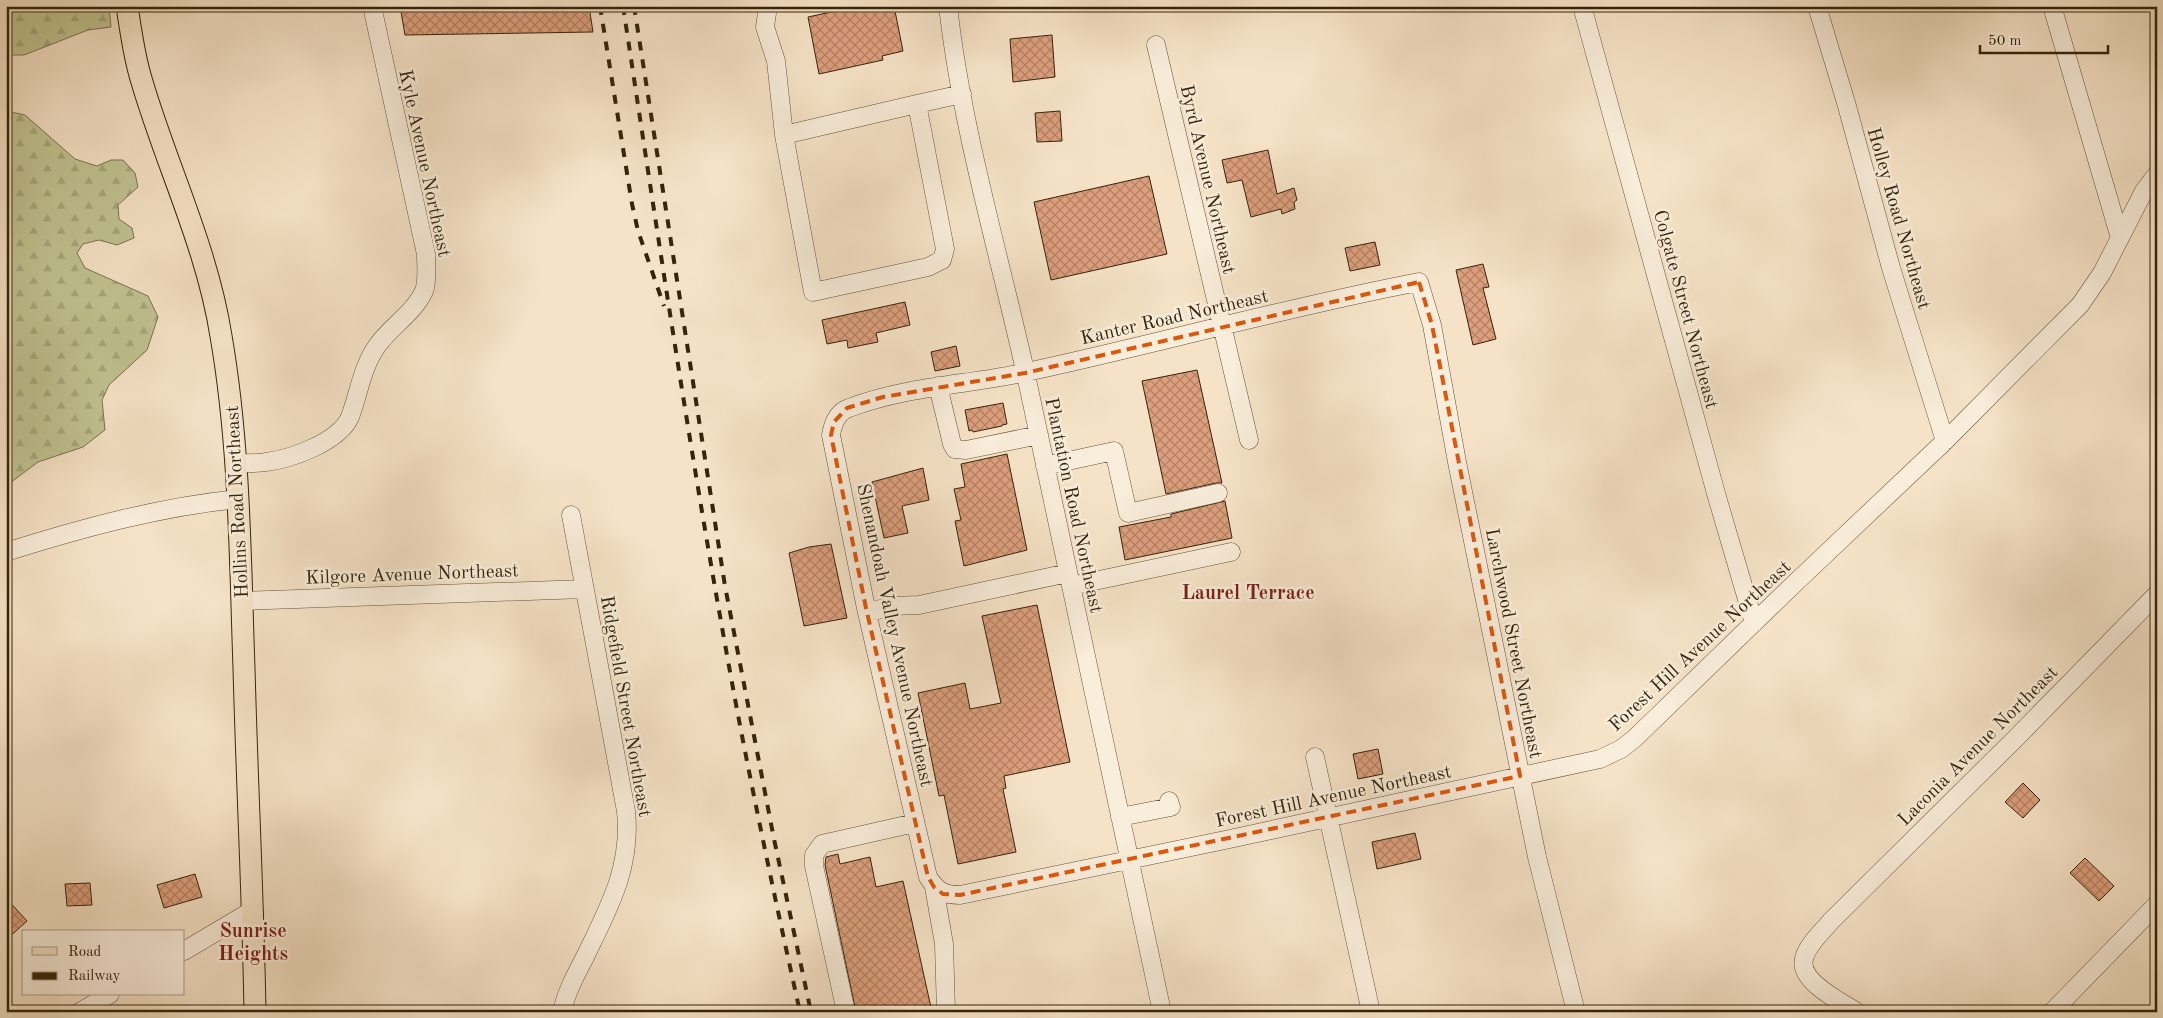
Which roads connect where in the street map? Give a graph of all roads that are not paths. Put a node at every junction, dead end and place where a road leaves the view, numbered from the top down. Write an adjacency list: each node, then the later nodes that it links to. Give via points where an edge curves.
1 (127, 6): 21 (main road, Hollins Road Northeast, via 141,81 209,278 231,403)
2 (372, 6): 21 (street, Kyle Avenue Northeast, via 426,254 424,290 416,304 376,348 363,374 349,418 341,429 309,450 287,458 264,463)
3 (768, 6): 11 (street, via 764,27 776,61)
4 (948, 6): 9 (street, Plantation Road Northeast)
5 (1582, 6): 33 (street, Colgate Street Northeast, via 1716,497)
6 (1817, 6): 20 (street, Holley Road Northeast, via 1891,268)
7 (2052, 6): 13 (street)
8 (1156, 45): 15 (street, Byrd Avenue Northeast)
9 (962, 94): 10 (street); 16 (street, Plantation Road Northeast)
10 (917, 104): 11 (street); 11 (street, via 945,249 942,260 928,267 812,292)
11 (784, 135)
12 (2157, 174): 13 (street, Forest Hill Avenue Northeast, via 2144,191)
13 (2120, 238): 20 (street, Forest Hill Avenue Northeast, via 2080,306)
14 (1419, 282): 15 (street, Kanter Road Northeast); 35 (street, Larchwood Street Northeast, via 1432,325)
15 (1222, 326): 16 (street, Kanter Road Northeast); 19 (street, Byrd Avenue Northeast)
16 (1025, 373): 17 (street, Kanter Road Northeast); 18 (street, Plantation Road Northeast)
17 (938, 386): 18 (street, via 955,450); 32 (street, Shenandoah Valley Avenue Northeast, via 847,408 834,422 831,434)
18 (1039, 435): 22 (street, Plantation Road Northeast)
19 (1249, 440)
20 (1945, 441): 33 (street, Forest Hill Avenue Northeast)
21 (235, 463): 24 (main road, Hollins Road Northeast)
22 (1045, 466): 23 (street, via 1114,451 1128,513); 28 (street, Plantation Road Northeast)
23 (1218, 493)
24 (238, 499): 26 (street, via 138,515); 31 (main road, Hollins Road Northeast)
25 (571, 515): 29 (street, Ridgefield Street Northeast)
26 (6, 552)
27 (1231, 552): 28 (street)
28 (1069, 580): 32 (street, via 919,605 891,606); 37 (street, Plantation Road Northeast)
29 (584, 589): 31 (street, Kilgore Avenue Northeast); 48 (street, Ridgefield Street Northeast, via 626,810 627,851 618,886 569,988)
30 (2157, 594): 54 (street, Laconia Avenue Northeast, via 1827,925 1807,952 1803,960 1804,971 1809,978)
31 (242, 601): 43 (main road, Hollins Road Northeast)
32 (867, 613): 39 (street, Shenandoah Valley Avenue Northeast)
33 (1754, 623): 35 (street, Forest Hill Avenue Northeast, via 1621,748 1600,759)
34 (1315, 757): 38 (street)
35 (1520, 776): 38 (street, Forest Hill Avenue Northeast); 53 (street, Larchwood Street Northeast)
36 (1169, 801): 37 (street, via 1171,807)
37 (1120, 816): 40 (street, Plantation Road Northeast)
38 (1329, 817): 40 (street, Forest Hill Avenue Northeast); 52 (street)
39 (915, 823): 41 (street, Shenandoah Valley Avenue Northeast, via 928,878); 49 (street, via 822,844 814,855)
40 (1129, 859): 41 (street, Forest Hill Avenue Northeast, via 960,895 943,894); 51 (street, Plantation Road Northeast)
41 (934, 887): 50 (street, Shenandoah Valley Avenue Northeast, via 944,944)
42 (2157, 904): 55 (street)
43 (253, 910): 44 (street); 47 (main road, Hollins Road Northeast)
44 (185, 950)
45 (107, 996): 46 (street)
46 (80, 1012)
47 (255, 1012)
48 (562, 1012)
49 (846, 1012)
50 (946, 1012)
51 (1162, 1012)
52 (1371, 1012)
53 (1576, 1012)
54 (1857, 1012)
55 (2052, 1012)

